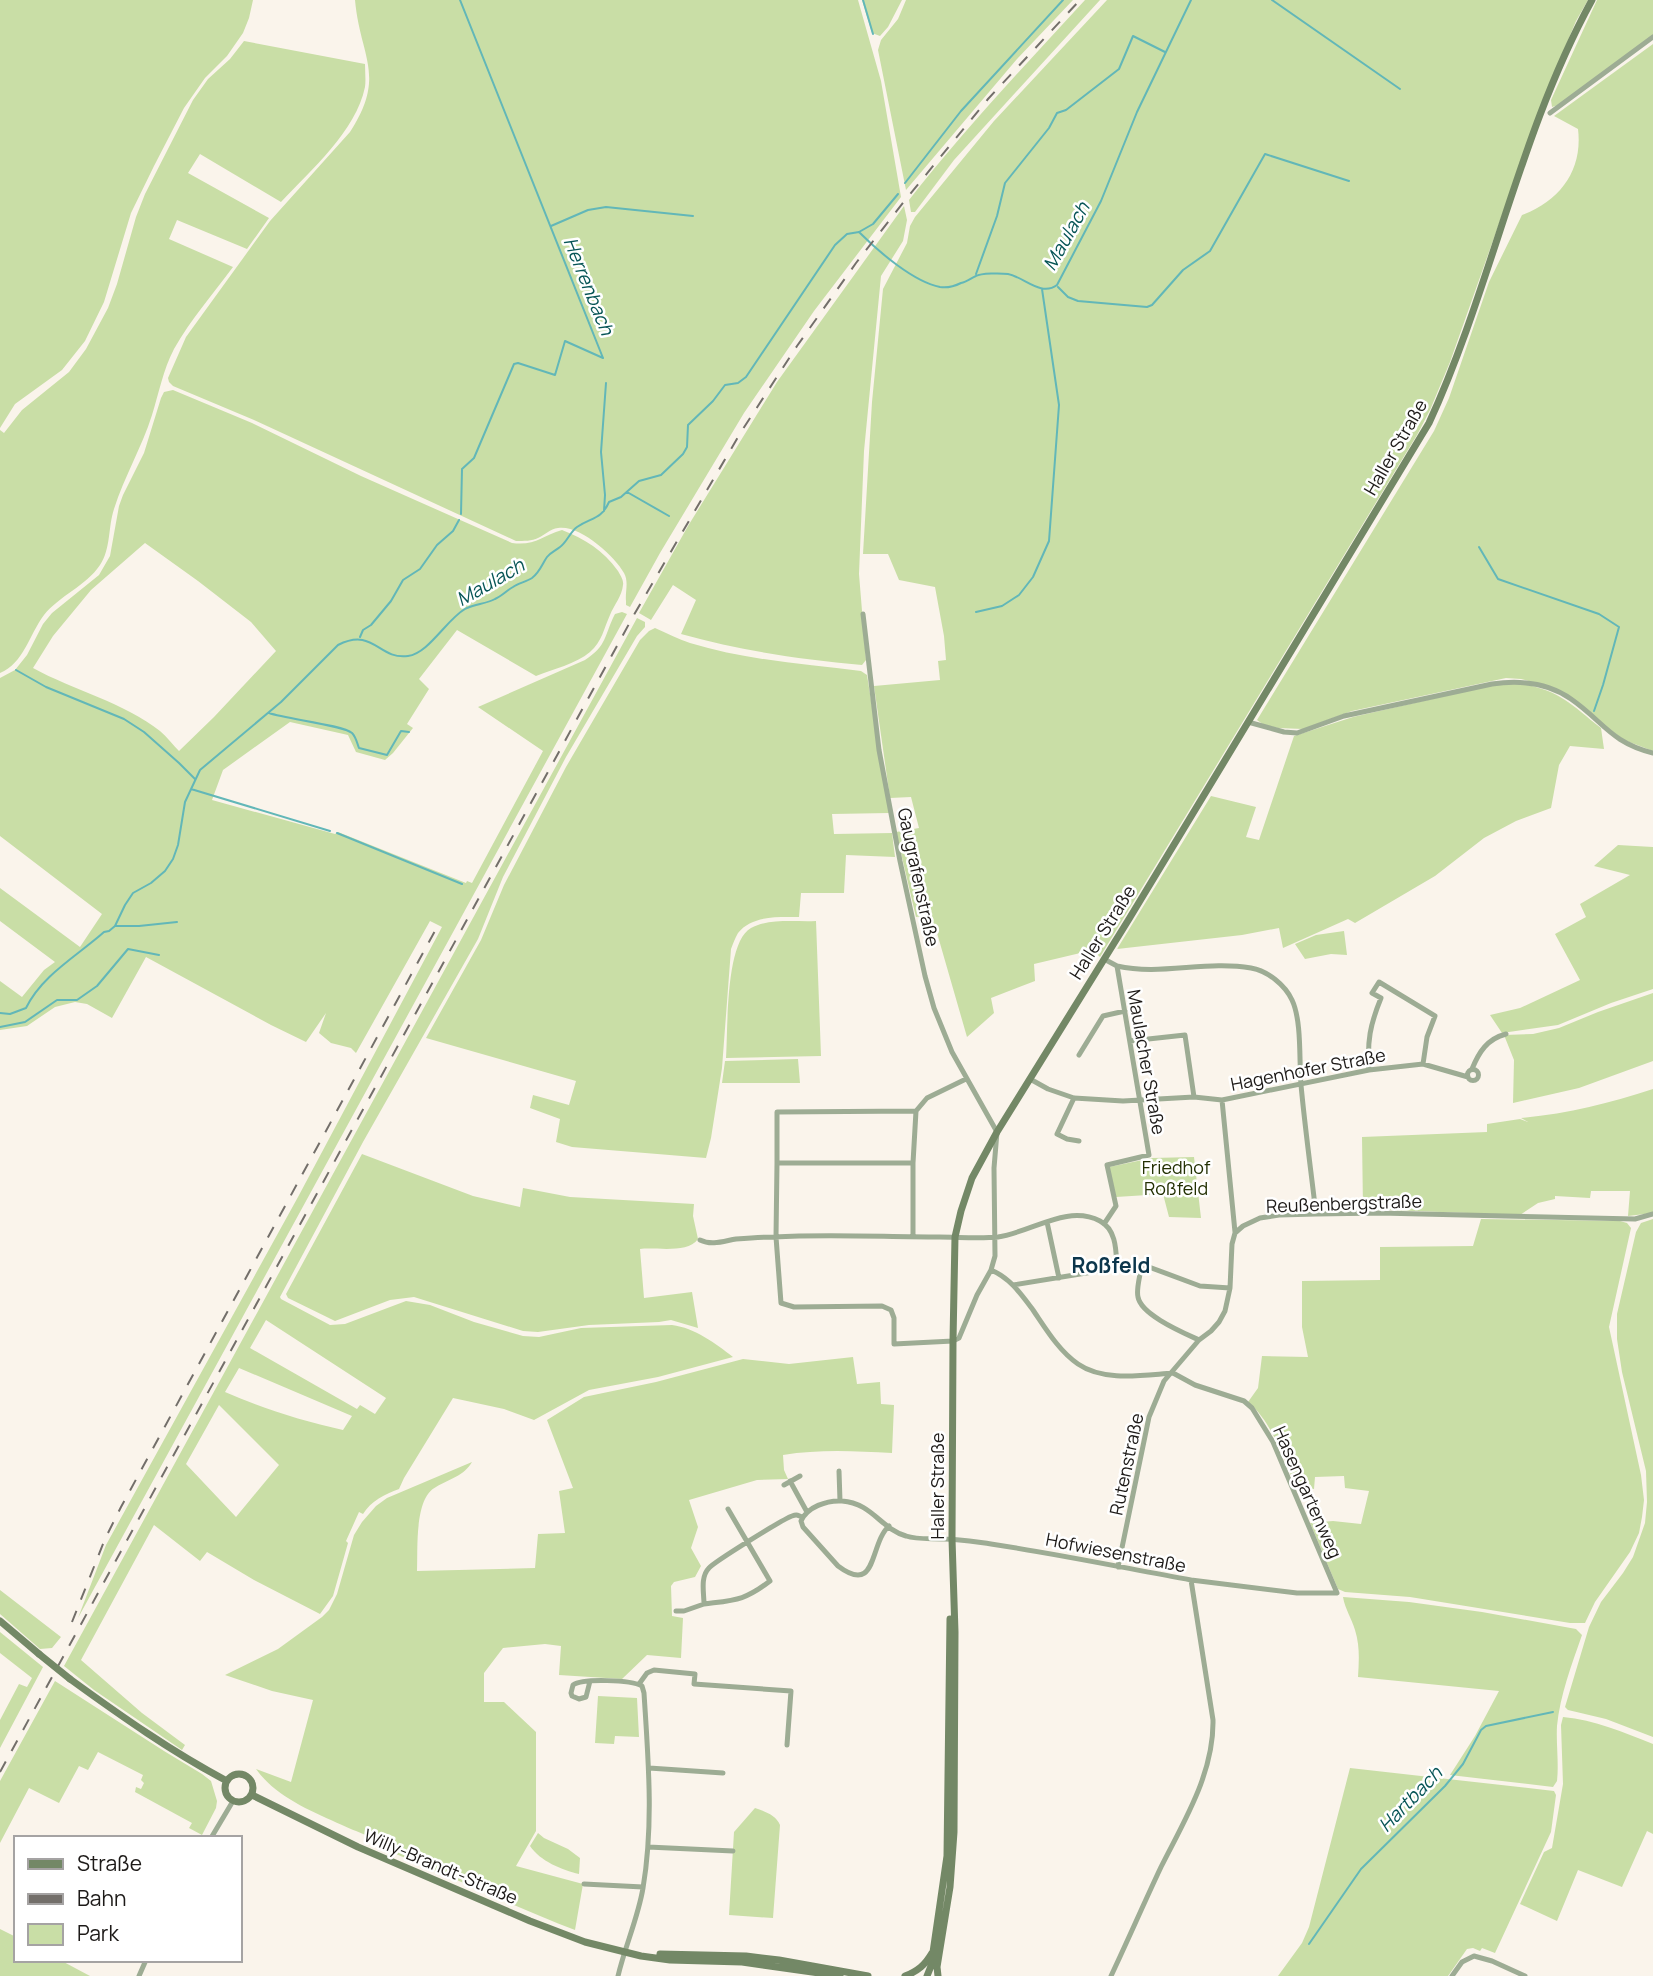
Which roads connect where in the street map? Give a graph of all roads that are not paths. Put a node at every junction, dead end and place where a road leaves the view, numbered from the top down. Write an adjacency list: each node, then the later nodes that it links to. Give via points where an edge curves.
1 (1591, 0): 5 (main road, Haller Straße, via 1541,113 1443,393 1419,442)
2 (1653, 37): 3 (street)
3 (1550, 113)
4 (863, 614): 19 (street, Gaugrafenstraße, via 879,750 900,861 934,1008)
5 (1248, 722): 6 (street, via 1297,733 1344,716 1516,680 1555,690 1613,736); 7 (main road, Haller Straße)
6 (1653, 753)
7 (1104, 959): 8 (street); 20 (main road, Haller Straße)
8 (1117, 966): 11 (street, Maulacher Straße); 21 (street, via 1145,970 1222,965 1254,968 1269,975 1283,986 1297,1013)
9 (1388, 987): 10 (street); 10 (street, via 1379,982 1373,993); 15 (street, via 1435,1016)
10 (1381, 998): 17 (street, via 1371,1022)
11 (1125, 1011): 13 (street, Maulacher Straße); 14 (street, via 1103,1016)
12 (1506, 1034): 16 (street, via 1489,1041)
13 (1129, 1041): 22 (street, via 1185,1035); 24 (street, Maulacher Straße)
14 (1079, 1055)
15 (1423, 1064): 17 (street, Hagenhofer Straße); 18 (street, Hagenhofer Straße)
16 (1472, 1069): 18 (street); 18 (street, via 1478,1077)
17 (1369, 1070): 21 (street, Hagenhofer Straße)
18 (1468, 1077)
19 (966, 1079): 26 (street, via 927,1098); 27 (street, Gaugrafenstraße)
20 (1030, 1079): 23 (street, Hagenhofer Straße); 27 (main road, Haller Straße)
21 (1301, 1085): 25 (street, Hagenhofer Straße); 33 (street)
22 (1194, 1097): 24 (street, Hagenhofer Straße); 25 (street, Hagenhofer Straße)
23 (1073, 1098): 24 (street, Hagenhofer Straße); 28 (street, via 1057,1134)
24 (1139, 1099): 36 (street, Maulacher Straße, via 1149,1155 1107,1165 1116,1206)
25 (1222, 1100): 37 (street)
26 (916, 1111): 29 (street, via 777,1112); 30 (street)
27 (997, 1132): 31 (main road, Haller Straße); 32 (street)
28 (1079, 1141)
29 (777, 1163): 30 (street); 38 (street)
30 (912, 1163): 39 (street)
31 (979, 1163): 32 (street); 40 (main road, Haller Straße)
32 (994, 1168): 41 (street)
33 (1316, 1214): 34 (street, Reußenbergstraße, via 1635,1219); 37 (street, Reußenbergstraße, via 1260,1218)
34 (1653, 1214)
35 (1047, 1222): 36 (street, via 1074,1215); 41 (street); 46 (street)
36 (1104, 1224): 43 (street, via 1114,1236)
37 (1235, 1233): 48 (street)
38 (776, 1237): 39 (street); 42 (street, via 717,1243); 50 (street, via 781,1303 794,1307 882,1306 891,1310 894,1318 894,1344)
39 (913, 1237): 40 (street)
40 (955, 1237): 41 (street); 50 (main road, Haller Straße)
41 (995, 1237): 45 (street)
42 (700, 1240)
43 (1117, 1268): 44 (street); 46 (street)
44 (1141, 1268): 48 (street, via 1200,1286); 49 (street, via 1138,1298 1142,1305)
45 (991, 1270): 47 (street); 50 (street, via 959,1338)
46 (1059, 1278): 47 (street)
47 (1013, 1285): 51 (street, via 1051,1336 1081,1366 1110,1375)
48 (1230, 1288): 49 (street, via 1219,1322)
49 (1199, 1340): 51 (street)
50 (953, 1341): 60 (main road, Haller Straße)
51 (1173, 1373): 62 (street, Rutenstraße, via 1164,1381 1149,1416); 63 (street, Hasengartenweg, via 1252,1408 1273,1442 1337,1593 1297,1593)
52 (839, 1471): 56 (street)
53 (800, 1476): 54 (street)
54 (790, 1481): 55 (street); 58 (street)
55 (783, 1485)
56 (840, 1501): 58 (street); 59 (street, Hofwiesenstraße, via 864,1507)
57 (728, 1509): 61 (street)
58 (805, 1514): 59 (street, via 803,1527 838,1566 858,1575 869,1570 877,1542); 61 (street, via 791,1517)
59 (889, 1526): 60 (street, Hofwiesenstraße, via 906,1536)
60 (952, 1539): 62 (street, Hofwiesenstraße); 64 (main road, Haller Straße)
61 (748, 1543): 65 (street, via 710,1566 704,1576); 65 (street, via 770,1581 752,1595)
62 (1118, 1567): 63 (street, Hofwiesenstraße)
63 (1191, 1580): 89 (street, Hofwiesenstraße, via 1213,1720 1210,1758)
64 (953, 1597): 81 (main road, Haller Straße, via 947,1856); 88 (main road, Haller Straße, via 954,1841)
65 (704, 1604): 66 (street)
66 (676, 1611)
67 (0, 1621): 73 (main road, bridge, via 119,1714)
68 (590, 1681): 69 (street)
69 (639, 1684): 70 (street, via 654,1670 695,1674 694,1685 791,1691); 71 (street, via 644,1693)
70 (788, 1745)
71 (649, 1768): 72 (street); 77 (street)
72 (723, 1773)
73 (227, 1781): 74 (main road, via 239,1774 248,1778 253,1786); 75 (main road, via 226,1794)
74 (251, 1795): 75 (main road); 82 (main road, Willy-Brandt-Straße, via 530,1922)
75 (233, 1801): 76 (street)
76 (212, 1836)
77 (648, 1847): 78 (street); 80 (street)
78 (733, 1851)
79 (584, 1884): 80 (street)
80 (643, 1887): 82 (street)
81 (934, 1950): 86 (main road, via 916,1972); 87 (main road, Haller Straße)
82 (624, 1952): 83 (street); 84 (main road, Willy-Brandt-Straße); 85 (main road, Willy-Brandt-Straße, via 757,1957)
83 (618, 1976)
84 (839, 1976)
85 (868, 1976)
86 (905, 1976)
87 (927, 1976)
88 (938, 1976)
89 (1111, 1976)
90 (1452, 1976): 91 (street, via 1462,1962 1474,1956)
91 (1525, 1976)

